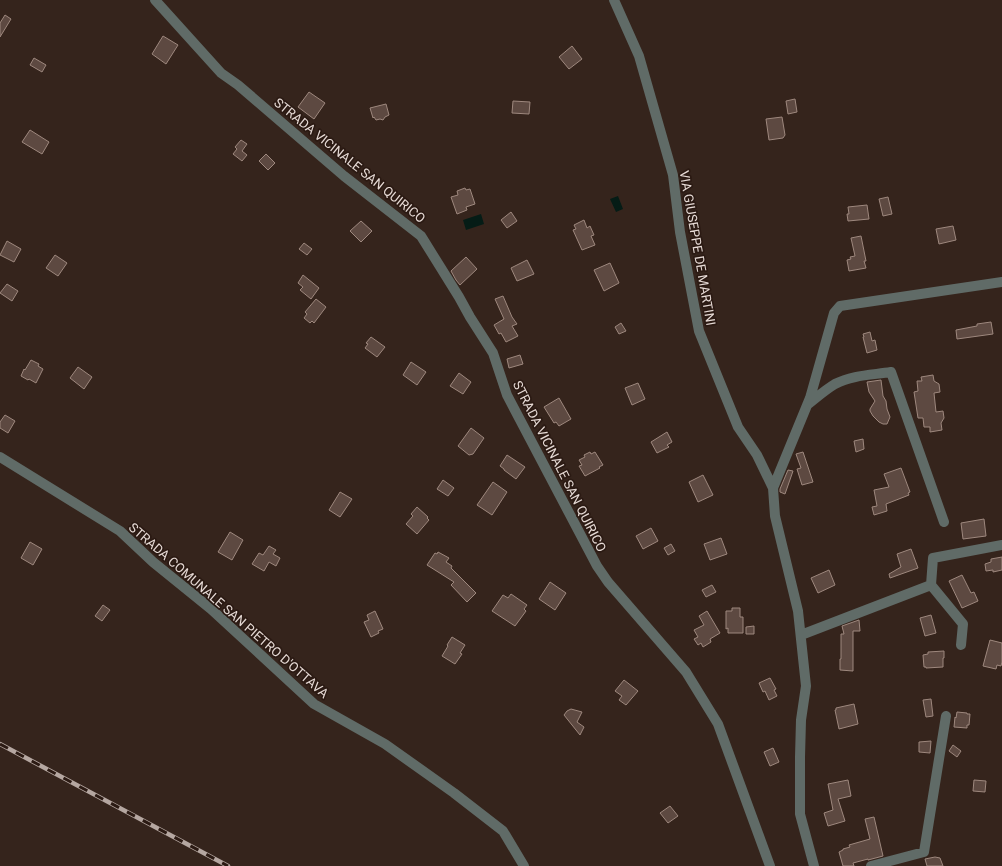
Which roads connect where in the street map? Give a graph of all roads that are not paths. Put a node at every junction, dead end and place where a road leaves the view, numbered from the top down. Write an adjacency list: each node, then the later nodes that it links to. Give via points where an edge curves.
1 (155, 0): 14 (street, STRADA VICINALE SAN QUIRICO, via 221,73 344,176 421,236 493,353 507,396 597,566 686,672 718,724)
2 (614, 0): 6 (street, VIA GIUSEPPE DE MARTINI, via 639,56 673,175 680,232 699,331 738,427 757,455)
3 (1002, 282): 4 (street, via 840,306 834,313)
4 (807, 405): 6 (street); 7 (street, via 843,380 891,372)
5 (0, 457): 13 (street, STRADA COMUNALE SAN PIETRO D'OTTAVA, via 120,531 153,562 211,609 314,704 385,744 502,831)
6 (773, 488): 10 (street, VIA GIUSEPPE DE MARTINI, via 775,516 798,611)
7 (944, 522)
8 (1002, 545): 9 (street, via 933,558)
9 (931, 585): 10 (street); 11 (street, via 963,624)
10 (801, 635): 15 (street, VIA GIUSEPPE DE MARTINI, via 806,686 801,720 800,814)
11 (961, 646)
12 (946, 716): 16 (street, via 924,852)
13 (524, 866)
14 (770, 866)
15 (814, 866)
16 (871, 866)

